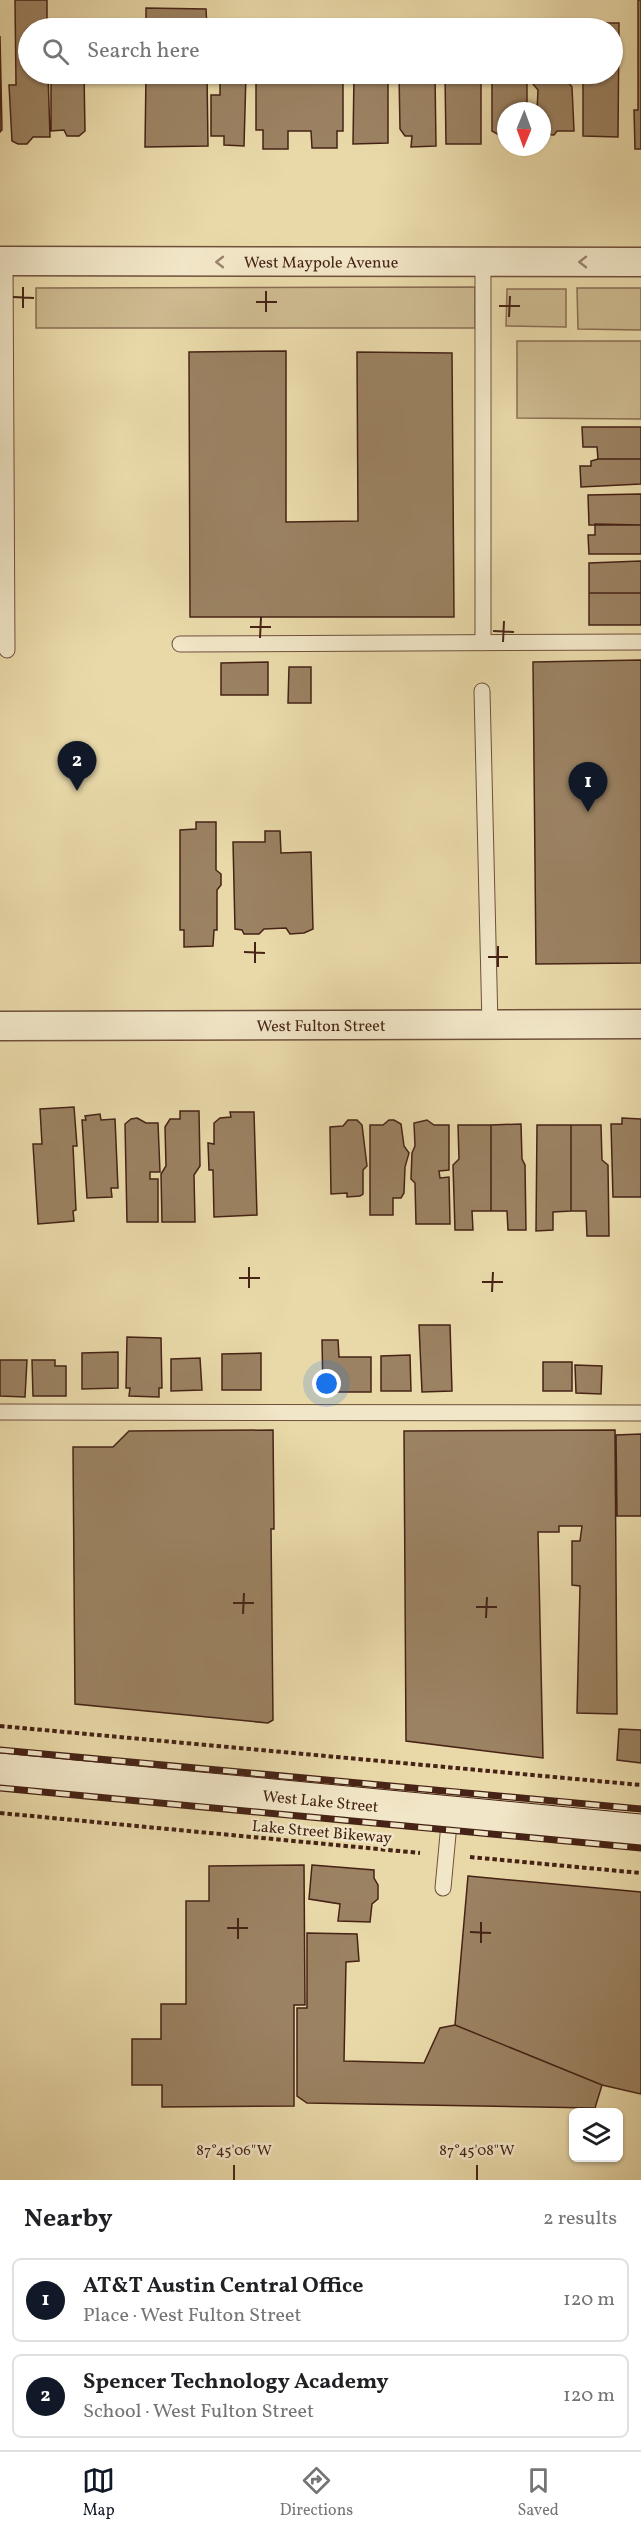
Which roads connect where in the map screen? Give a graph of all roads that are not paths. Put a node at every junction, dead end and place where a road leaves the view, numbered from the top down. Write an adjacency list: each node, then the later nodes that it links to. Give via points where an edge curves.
1 (3, 261): 2 (street, West Maypole Avenue, one-way to 1); 7 (lane)
2 (483, 262): 3 (street, West Maypole Avenue, one-way to 2); 5 (lane)
3 (641, 262)
4 (641, 642): 5 (lane)
5 (483, 643): 6 (lane)
6 (180, 644)
7 (6, 650)
8 (482, 691): 10 (lane)
9 (641, 1024): 10 (street, West Fulton Street)
10 (490, 1025): 11 (street, West Fulton Street)
11 (0, 1026)
12 (0, 1412): 13 (lane)
13 (641, 1413)
14 (0, 1770): 15 (main road, West Lake Street)
15 (450, 1813): 16 (main road, West Lake Street); 17 (lane)
16 (641, 1831)
17 (443, 1888)

